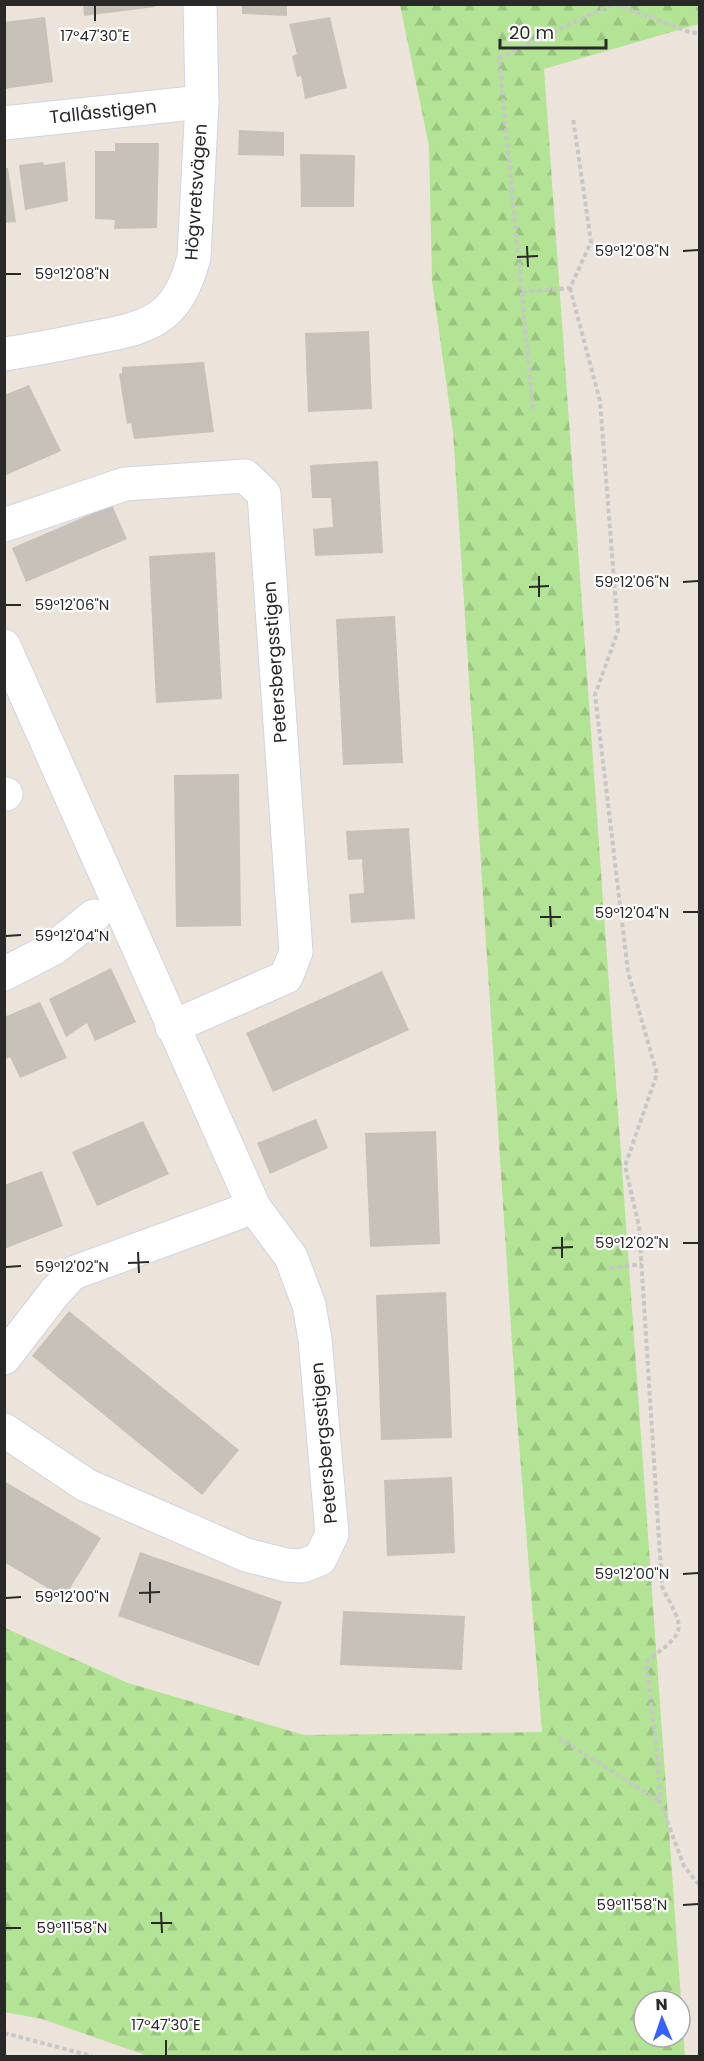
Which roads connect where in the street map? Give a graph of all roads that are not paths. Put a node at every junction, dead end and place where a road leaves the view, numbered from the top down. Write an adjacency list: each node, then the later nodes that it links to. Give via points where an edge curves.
1 (200, 4): 2 (street, Högvretsvägen)
2 (202, 102): 3 (street, Tallåsstigen); 4 (street, Högvretsvägen, via 194,257 177,300 156,319 134,331)
3 (4, 123)
4 (4, 354)
5 (4, 525): 9 (street, Petersbergsstigen, via 125,484 244,476 264,494 296,952 286,977)
6 (4, 646): 9 (street, Petersbergsstigen)
7 (94, 916): 8 (street, via 54,948)
8 (4, 974)
9 (172, 1027): 10 (street, Petersbergsstigen)
10 (254, 1207): 11 (street, via 73,1273); 12 (street, Petersbergsstigen, via 291,1257 309,1305 332,1534 320,1559 302,1566 246,1555 86,1485)
11 (4, 1358)
12 (4, 1430)

